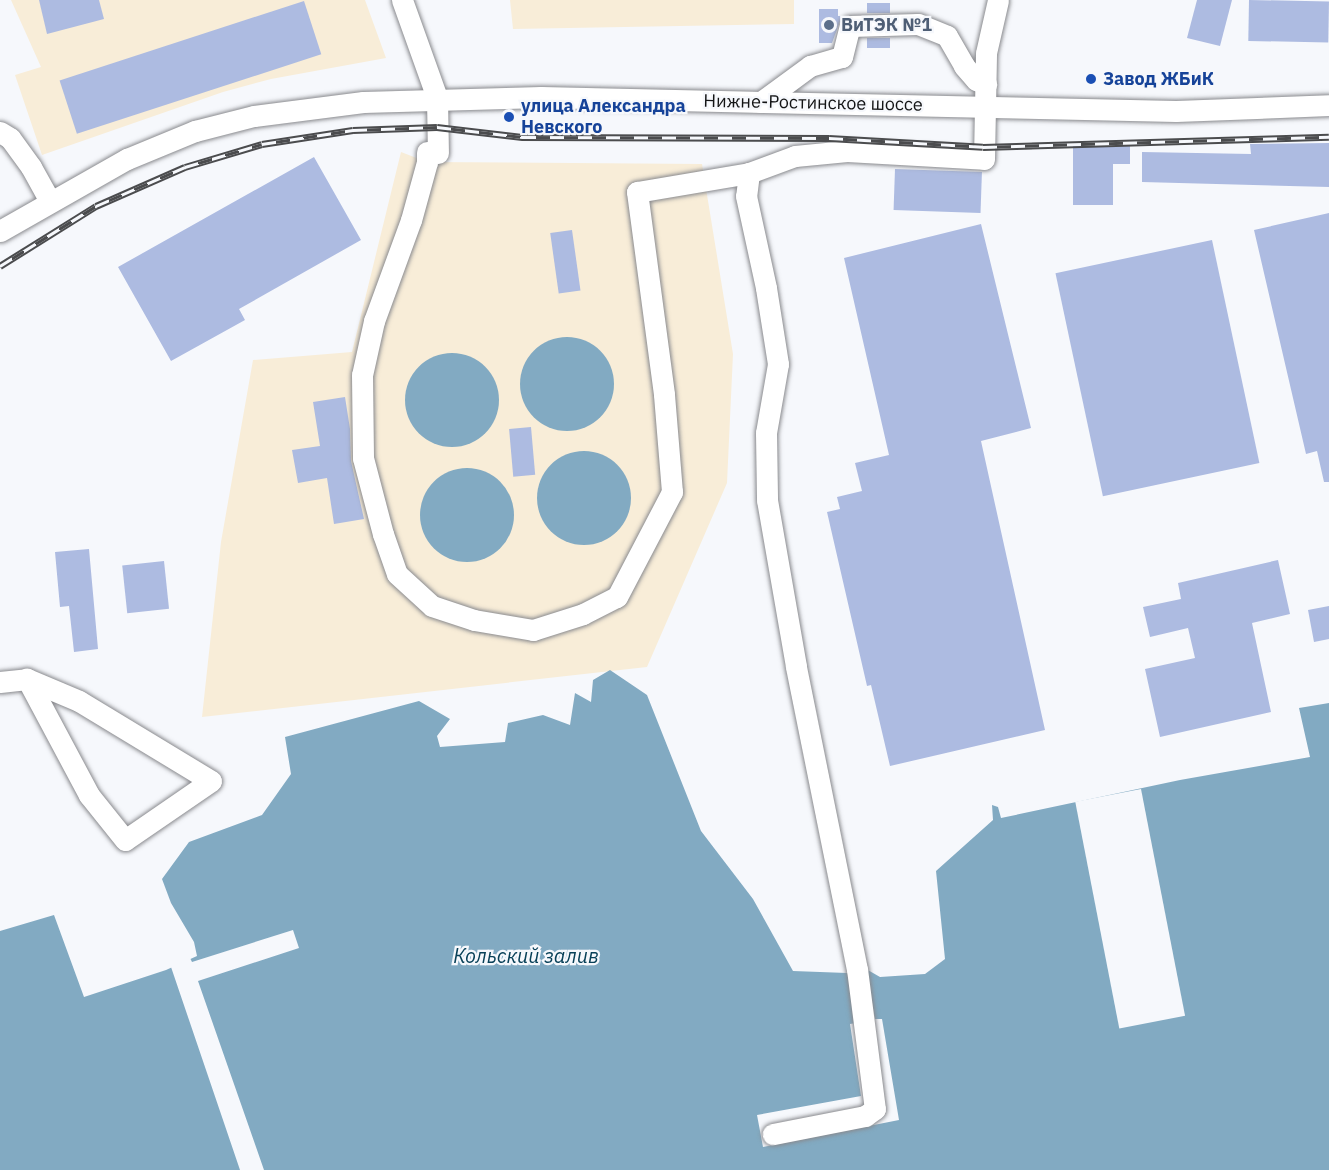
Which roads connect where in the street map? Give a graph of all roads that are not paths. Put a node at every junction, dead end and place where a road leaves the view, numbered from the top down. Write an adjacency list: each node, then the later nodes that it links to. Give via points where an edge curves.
1 (402, 0): 4 (street)
2 (998, 0): 3 (street, via 986,53)
3 (986, 84): 5 (street, via 976,80 964,66 947,36 918,24 850,26 842,57 810,66); 7 (street)
4 (437, 98): 5 (street, Нижне-Ростинское шоссе); 9 (street, via 433,152 374,321 362,375 363,458 396,574 432,606 474,620 533,630 583,614 617,597 672,492 664,394 637,192); 10 (street, Нижне-Ростинское шоссе, via 312,107 222,123 162,143)
5 (761, 102): 7 (street, Нижне-Ростинское шоссе)
6 (1329, 105): 7 (street, Нижне-Ростинское шоссе, via 1176,111)
7 (986, 107): 9 (street, via 984,159 847,151 795,156)
8 (0, 132): 10 (street, via 10,138)
9 (749, 173): 14 (street, via 746,196 777,364 766,433 768,500 796,667 857,969 874,1110 865,1116)
10 (50, 201): 11 (street, Нижне-Ростинское шоссе)
11 (0, 231)
12 (27, 679): 12 (street, via 89,795 125,840 211,782 79,701); 13 (street)
13 (0, 682)
14 (773, 1134)

